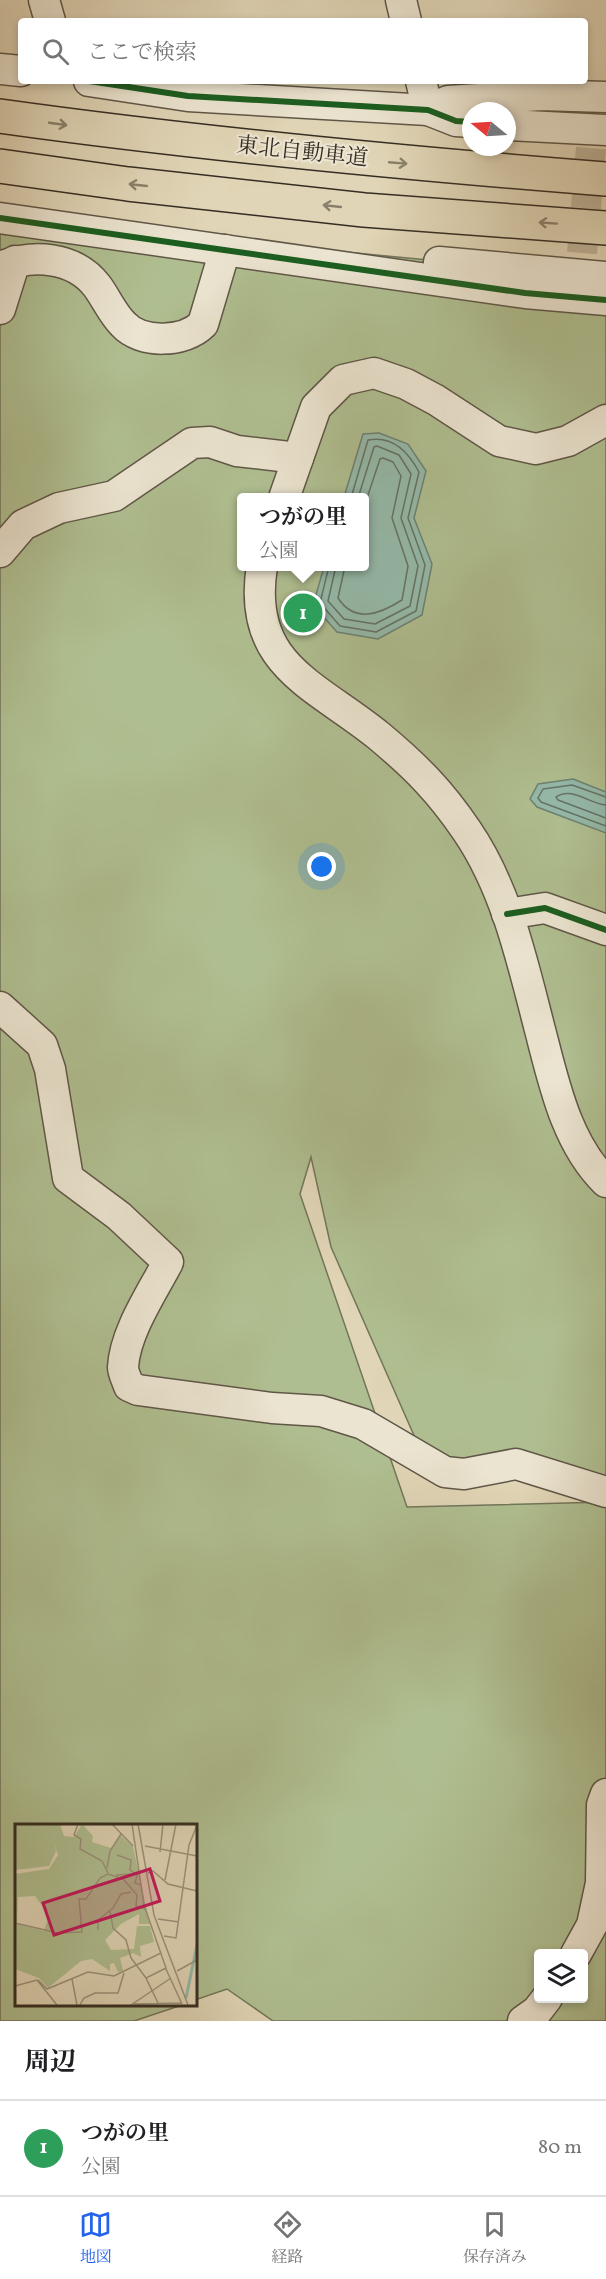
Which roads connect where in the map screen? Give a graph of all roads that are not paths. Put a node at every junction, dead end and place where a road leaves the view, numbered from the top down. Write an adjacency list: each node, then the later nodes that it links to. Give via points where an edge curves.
1 (44, 0): 3 (street)
2 (401, 0): 4 (street)
3 (49, 18)
4 (405, 18)
5 (0, 69): 6 (street)
6 (18, 71)
7 (109, 84): 10 (street, via 188,96)
8 (422, 84): 10 (street)
9 (606, 97): 10 (street, via 541,95 448,101)
10 (428, 110): 12 (street)
11 (0, 116): 16 (highway, 東北自動車道, one-way to 16, via 346,158)
12 (462, 121)
13 (516, 126): 14 (street)
14 (597, 135)
15 (0, 166): 18 (highway, one-way to 15, via 364,210)
16 (606, 179)
17 (0, 218): 19 (street)
18 (606, 228)
19 (225, 250): 20 (street, via 203,324 195,333 172,340 134,334 122,324 95,284 74,265 30,258); 22 (street)
20 (8, 264): 24 (street)
21 (589, 268): 22 (street, via 440,261)
22 (419, 277): 23 (street)
23 (606, 300)
24 (0, 309)
25 (606, 420): 26 (street, via 568,441 536,448 499,441 436,400 406,384 374,374 343,380 316,407)
26 (298, 458): 27 (street); 28 (street, via 237,451 210,442 192,443 114,496 59,508 23,525)
27 (286, 493)
28 (0, 552)
29 (261, 571): 30 (street, via 260,613 270,642 291,670 376,733 418,769 447,802 479,848)
30 (507, 914): 31 (street, via 545,908); 33 (street, via 556,1090 572,1131 593,1169)
31 (606, 930)
32 (0, 1007): 34 (street, via 42,1046 50,1069 68,1178 119,1216 168,1262 142,1310 127,1349 123,1370 129,1386 272,1408 321,1411 363,1424 446,1472 464,1474 516,1464)
33 (606, 1182)
34 (606, 1492)
35 (606, 1794): 36 (street, via 602,1805 601,1883 592,1926)
36 (578, 1949)
37 (543, 2003): 38 (street)
38 (523, 2021)

